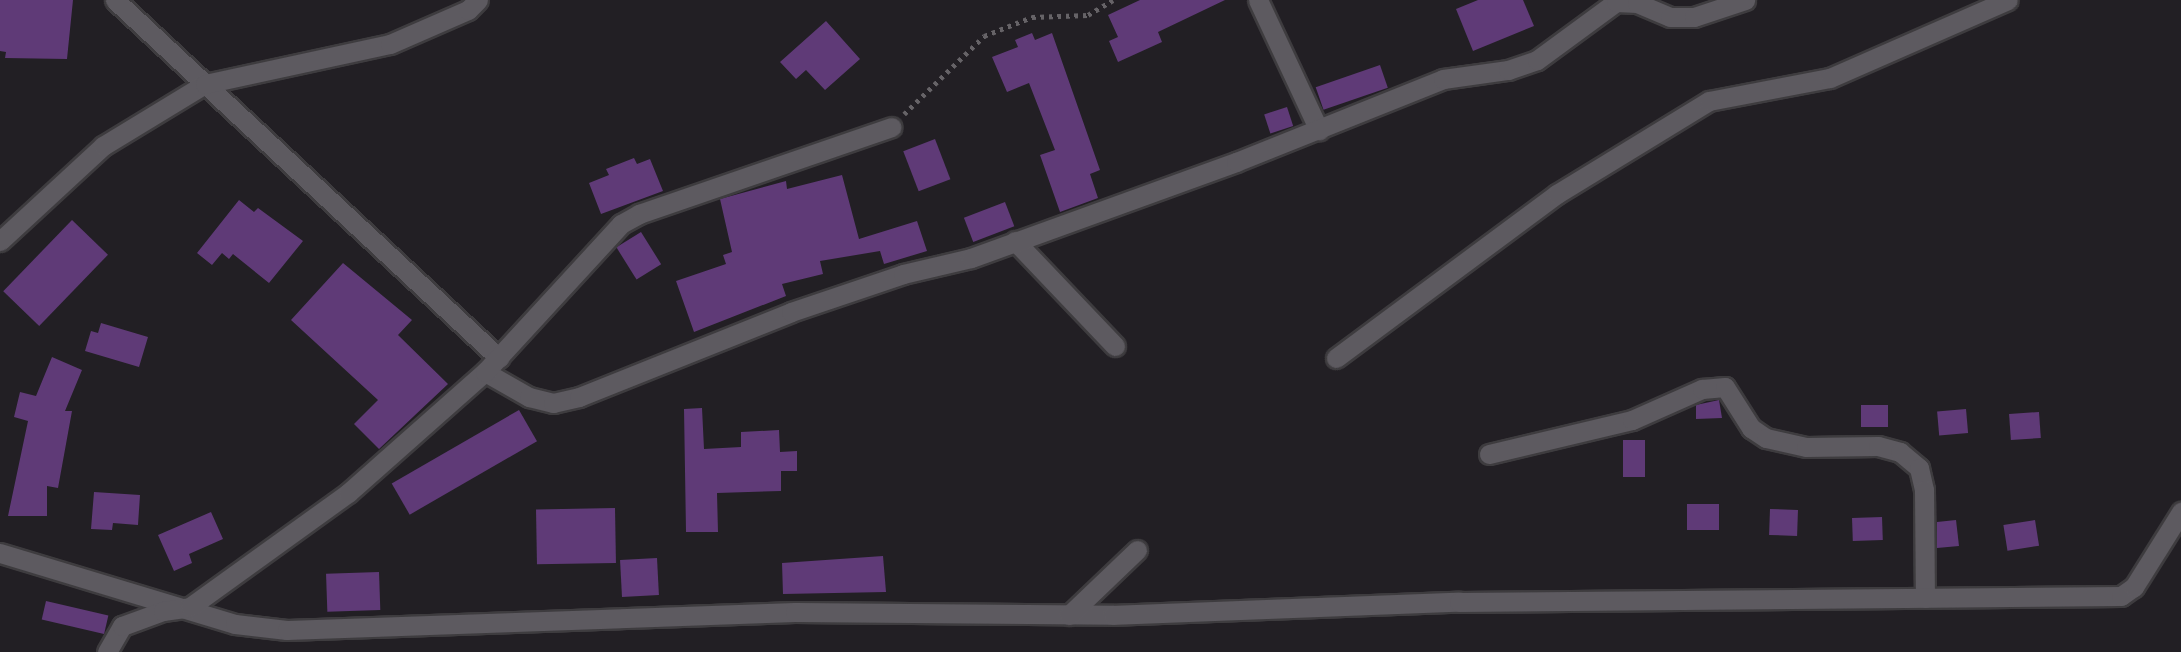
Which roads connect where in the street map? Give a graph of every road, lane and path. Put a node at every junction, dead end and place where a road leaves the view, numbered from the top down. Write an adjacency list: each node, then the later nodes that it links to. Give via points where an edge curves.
1 (115, 0): 8 (street)
2 (478, 0): 8 (street, via 468,10 390,44)
3 (1113, 0): 9 (path, via 1088,15 1032,17 984,36)
4 (1258, 0): 10 (street)
5 (1745, 0): 7 (street, via 1693,17 1670,16 1637,3)
6 (2007, 0): 14 (street, via 1830,78 1709,101 1557,194)
7 (1616, 1): 10 (street, via 1537,60 1508,70 1443,79)
8 (205, 85): 11 (street, via 103,146); 15 (street)
9 (891, 127): 15 (street, via 621,224)
10 (1319, 130): 12 (street)
11 (0, 241)
12 (1014, 241): 13 (street); 15 (street, via 791,312 579,397 553,403 528,397)
13 (1115, 346)
14 (1336, 358)
15 (492, 365): 21 (street, via 348,493)
16 (1489, 454): 20 (street, via 1632,420 1702,389 1725,387 1751,428 1766,438 1807,447 1878,446 1900,452 1919,468 1924,490)
17 (2181, 512): 20 (street, via 2134,587 2121,596)
18 (1137, 550): 22 (street)
19 (0, 553): 21 (street)
20 (1925, 598): 22 (street, via 1459,602)
21 (190, 607): 22 (street, via 235,624 287,630 795,611); 23 (street, via 133,620 122,626)
22 (1069, 615)
23 (107, 652)

